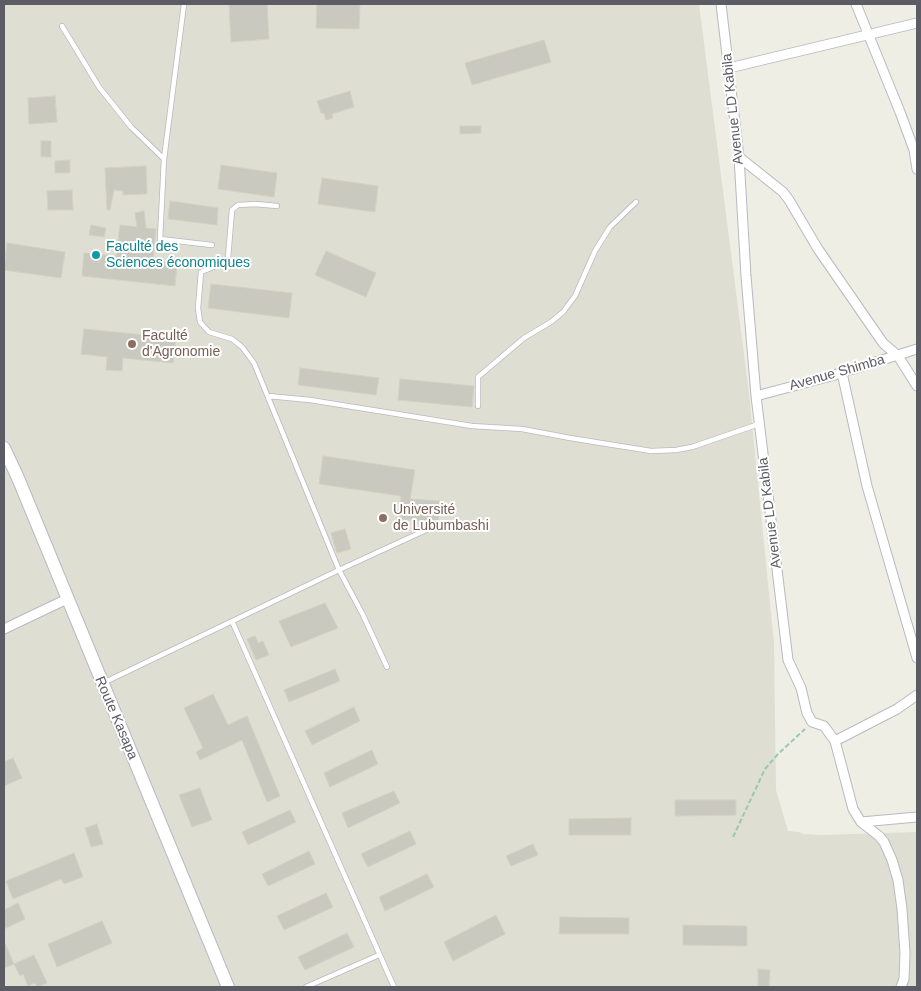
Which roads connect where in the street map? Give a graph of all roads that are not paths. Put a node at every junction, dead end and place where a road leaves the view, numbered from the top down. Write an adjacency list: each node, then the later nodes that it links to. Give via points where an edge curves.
1 (184, 4): 9 (lane)
2 (722, 4): 7 (street, Avenue LD Kabila)
3 (856, 4): 6 (street)
4 (917, 23): 6 (street)
5 (62, 26): 9 (lane, via 98,87)
6 (868, 35): 7 (street); 10 (street, via 914,150)
7 (729, 68): 8 (street, Avenue LD Kabila)
8 (739, 157): 15 (street, via 783,192 883,342); 19 (street, Avenue LD Kabila)
9 (164, 159): 13 (lane, via 160,239)
10 (917, 170)
11 (636, 202): 20 (lane, via 610,227 595,251 575,296 563,312 524,338 478,377)
12 (278, 206): 18 (lane, via 238,205 232,210 228,258 201,272 198,308 200,322 209,332 232,339 248,353)
13 (212, 245)
14 (917, 349): 15 (street, Avenue Shimba)
15 (898, 356): 16 (street, Avenue Shimba); 17 (street)
16 (842, 373): 19 (street, Avenue Shimba); 28 (street, via 867,486)
17 (917, 386)
18 (268, 396): 21 (lane, via 472,426 522,429 652,451 692,447); 24 (lane)
19 (756, 396): 21 (street, Avenue LD Kabila)
20 (478, 406)
21 (759, 424): 32 (street, Avenue LD Kabila, via 788,660 812,722 824,726)
22 (4, 448): 25 (main road, Route Kasapa)
23 (426, 530): 24 (lane)
24 (339, 570): 26 (lane); 29 (lane)
25 (67, 599): 27 (street); 30 (main road, Route Kasapa)
26 (232, 621): 30 (lane); 35 (lane)
27 (4, 629)
28 (917, 658)
29 (387, 667)
30 (102, 684): 36 (main road, Route Kasapa)
31 (917, 695): 32 (street, via 898,709)
32 (835, 741): 34 (street, via 850,800)
33 (917, 817): 34 (street)
34 (861, 822): 39 (street, via 884,842 898,880 905,953)
35 (379, 955): 37 (lane); 38 (lane)
36 (228, 987)
37 (306, 987)
38 (394, 987)
39 (901, 987)

